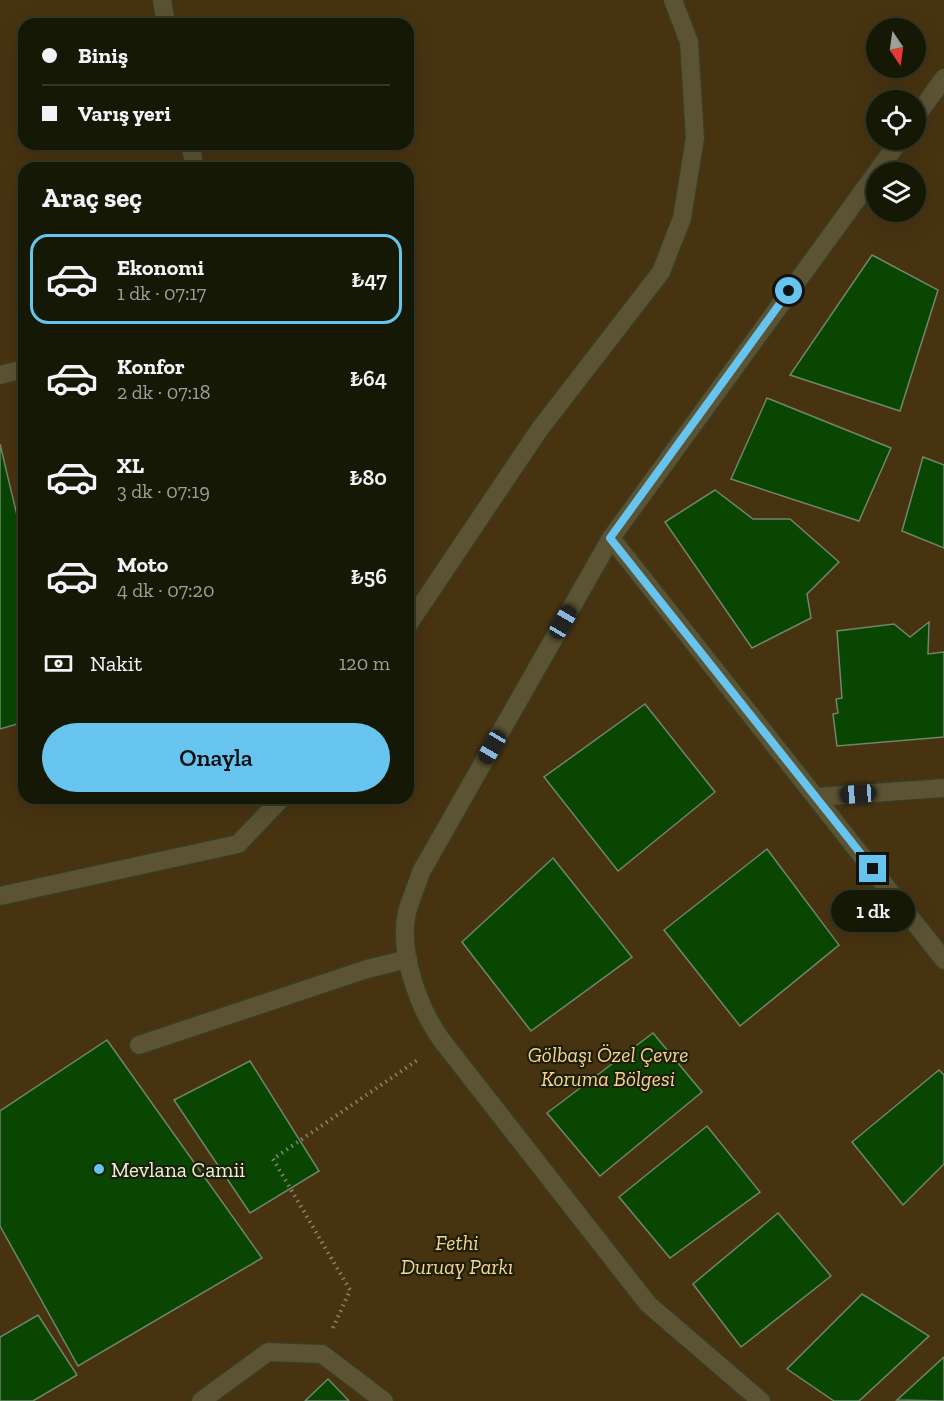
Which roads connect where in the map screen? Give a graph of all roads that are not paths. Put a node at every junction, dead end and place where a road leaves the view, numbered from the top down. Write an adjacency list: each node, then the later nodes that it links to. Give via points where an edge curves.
1 (162, 0): 3 (street)
2 (673, 0): 10 (street, via 689,42 694,138 682,218 661,272 539,430)
3 (165, 18)
4 (944, 78): 5 (street)
5 (926, 103)
6 (893, 150): 9 (street)
7 (18, 370): 8 (street)
8 (0, 375)
9 (610, 538): 12 (street); 15 (street, via 422,872 408,911)
10 (414, 616)
11 (944, 788): 12 (street)
12 (816, 797): 16 (street)
13 (276, 804): 14 (street, via 238,844)
14 (0, 896)
15 (408, 959): 17 (street); 20 (street, via 434,1030 648,1304)
16 (944, 960)
17 (139, 1045)
18 (201, 1401): 19 (street, via 268,1352 322,1354)
19 (384, 1401)
20 (761, 1401)

